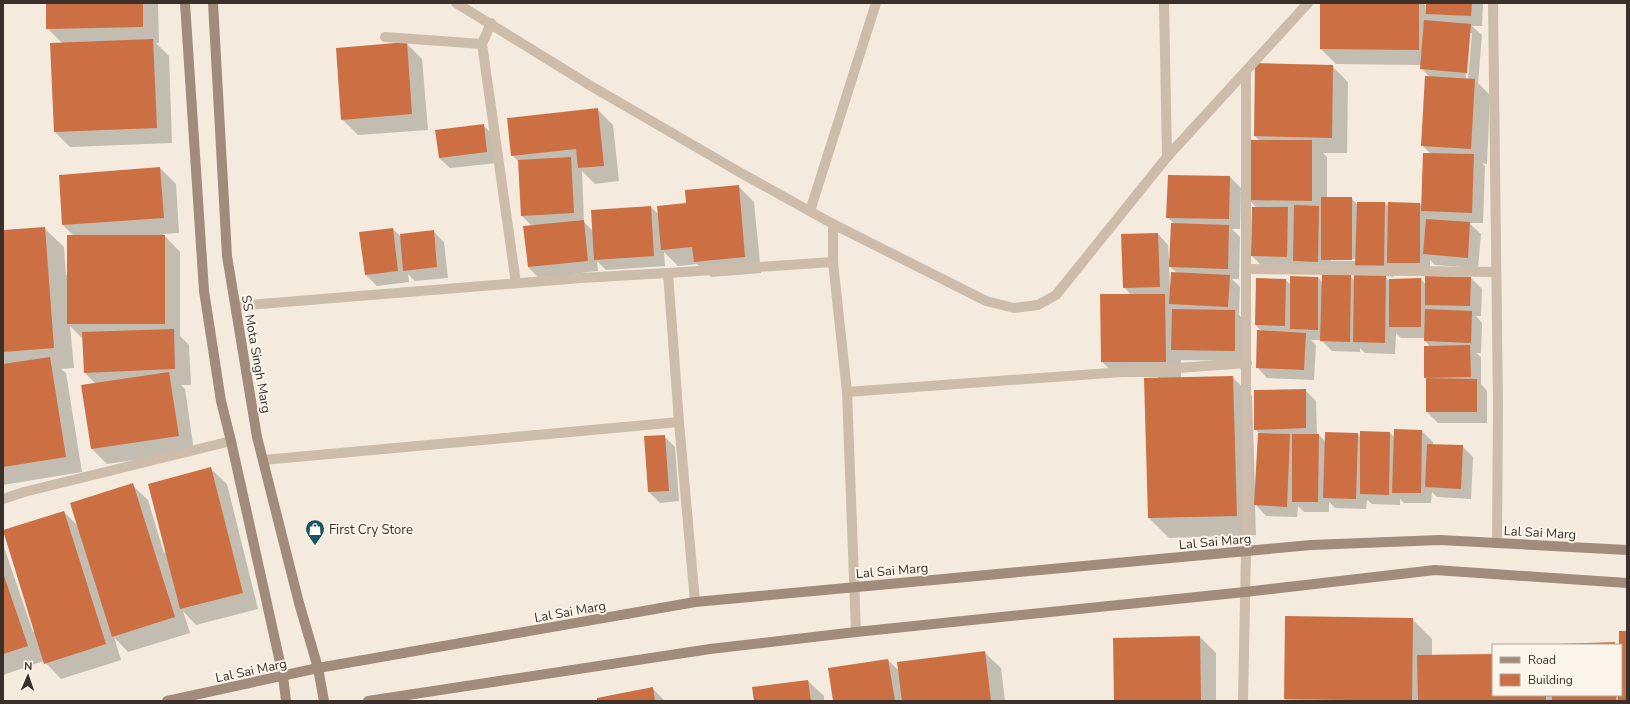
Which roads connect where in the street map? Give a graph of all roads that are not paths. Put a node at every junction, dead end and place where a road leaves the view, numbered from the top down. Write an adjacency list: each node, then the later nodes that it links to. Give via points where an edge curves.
1 (185, 3): 24 (street, via 204,291 221,401)
2 (213, 3): 20 (street, SS Mota Singh Marg, via 227,256)
3 (456, 3): 8 (street)
4 (876, 3): 13 (street)
5 (1164, 3): 12 (street)
6 (1308, 3): 11 (street)
7 (1493, 3): 17 (street)
8 (491, 23): 10 (street); 13 (street, via 592,86)
9 (385, 37): 10 (street)
10 (482, 44): 19 (street)
11 (1246, 71): 12 (street); 16 (street)
12 (1167, 157): 14 (street, via 1056,295 1038,305 1014,308 986,301)
13 (810, 211): 14 (street)
14 (833, 224): 15 (street)
15 (833, 262): 18 (street); 22 (street)
16 (1247, 269): 17 (street); 21 (street)
17 (1496, 272): 27 (street)
18 (668, 274): 19 (street); 23 (street)
19 (516, 283): 20 (street)
20 (236, 306): 25 (street, SS Mota Singh Marg)
21 (1247, 363): 22 (street); 29 (street)
22 (847, 392): 31 (street)
23 (679, 422): 25 (street); 33 (street)
24 (231, 441): 26 (street); 36 (street)
25 (263, 460): 35 (street, SS Mota Singh Marg)
26 (3, 499)
27 (1497, 543): 28 (street, Lal Sai Marg); 29 (street, Lal Sai Marg, via 1440,540 1311,545)
28 (1627, 550)
29 (1246, 551): 31 (street, Lal Sai Marg); 32 (street)
30 (1627, 583): 32 (street, via 1435,570)
31 (854, 587): 33 (street, Lal Sai Marg); 34 (street)
32 (1245, 592): 34 (street); 41 (street)
33 (696, 602): 35 (street, Lal Sai Marg)
34 (856, 632): 40 (street, via 710,650)
35 (318, 668): 36 (street, Lal Sai Marg); 39 (street, SS Mota Singh Marg)
36 (283, 676): 37 (street, Lal Sai Marg); 38 (street)
37 (167, 701)
38 (286, 701)
39 (324, 701)
40 (368, 701)
41 (1243, 701)

